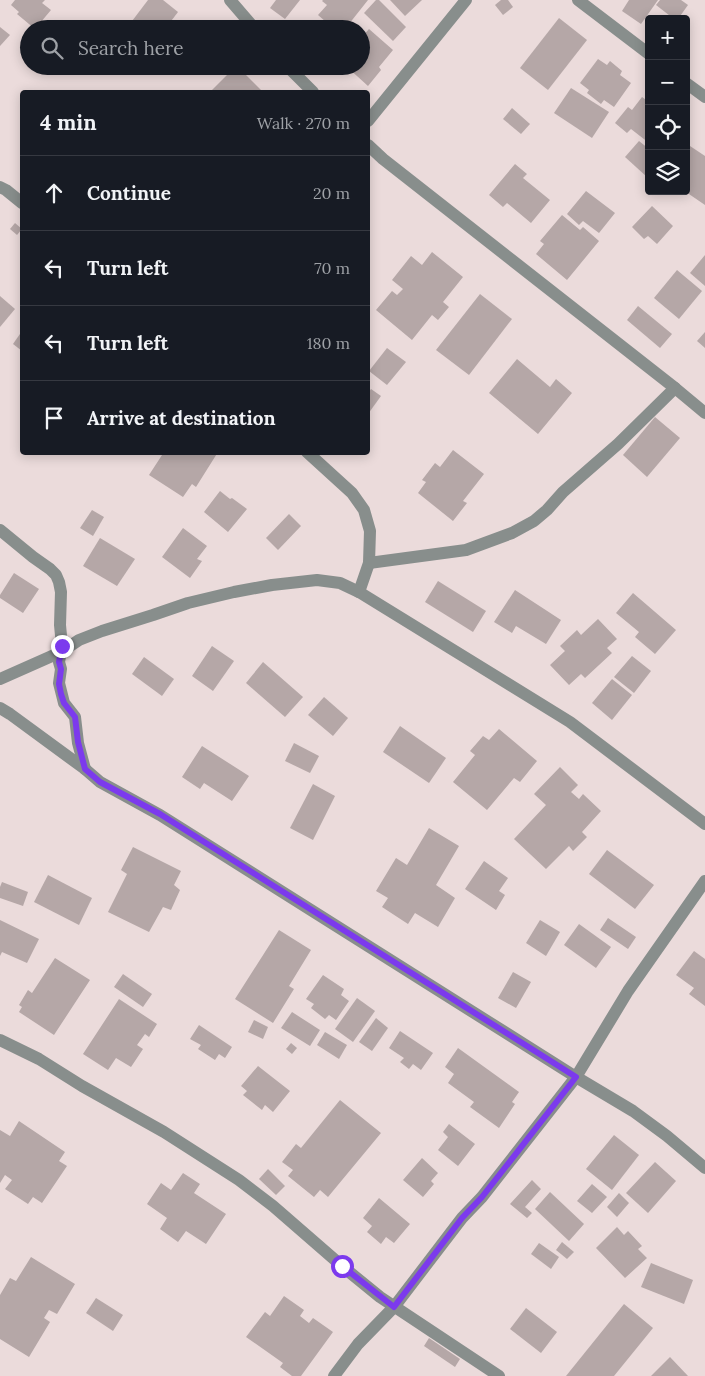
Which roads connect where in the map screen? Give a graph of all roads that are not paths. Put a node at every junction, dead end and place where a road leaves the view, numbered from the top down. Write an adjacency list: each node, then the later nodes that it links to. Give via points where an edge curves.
1 (230, 0): 4 (street)
2 (466, 0): 10 (street)
3 (578, 0): 5 (street)
4 (247, 20)
5 (645, 51)
6 (296, 75): 8 (street)
7 (690, 86): 9 (street)
8 (311, 90)
9 (705, 97)
10 (370, 119)
11 (370, 147): 14 (street)
12 (0, 186): 13 (street)
13 (20, 201)
14 (675, 388): 15 (street); 18 (street, via 534,521 466,550)
15 (705, 414)
16 (311, 455): 18 (street, via 352,493 364,510 370,531)
17 (0, 530): 20 (street, via 56,575 61,592)
18 (369, 563): 19 (street)
19 (360, 592): 20 (street, via 340,583 317,580 234,592 102,631); 24 (street, via 570,722)
20 (61, 652): 21 (street); 23 (street, via 61,694 75,717)
21 (0, 679)
22 (0, 708): 23 (street)
23 (85, 769): 27 (street, via 100,782 160,814)
24 (705, 824)
25 (705, 881): 27 (street, via 628,991)
26 (0, 1040): 29 (street, via 39,1059 164,1132 239,1180)
27 (576, 1077): 28 (street, via 633,1111); 29 (street)
28 (705, 1168)
29 (394, 1307): 30 (street, via 358,1344); 31 (street)
30 (334, 1376)
31 (499, 1376)

